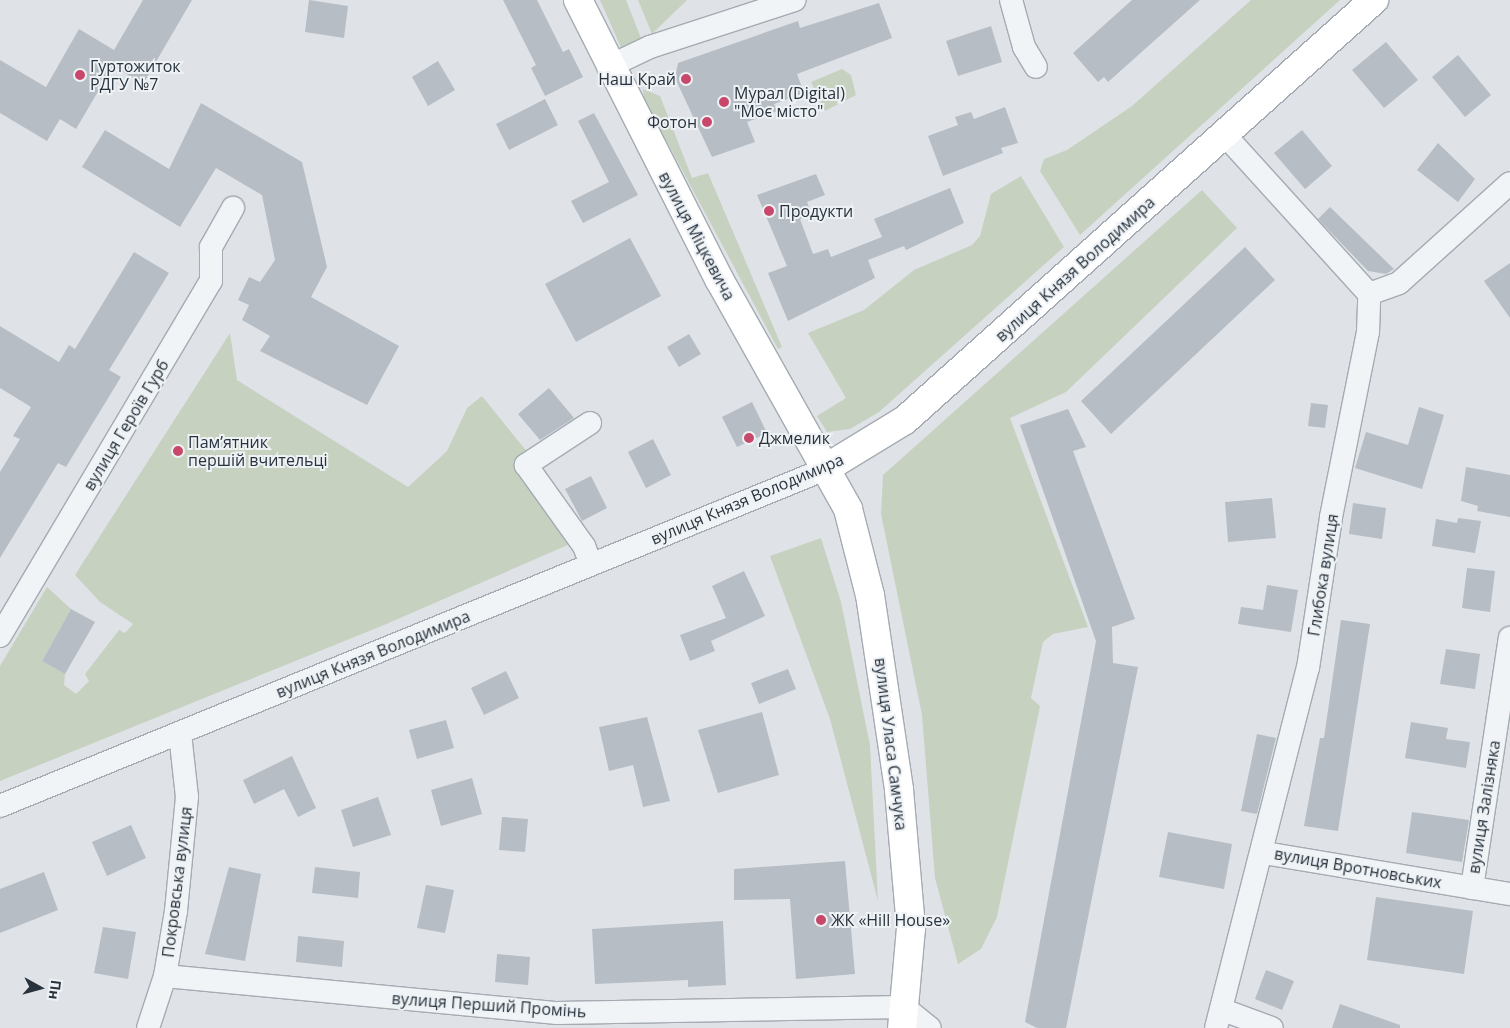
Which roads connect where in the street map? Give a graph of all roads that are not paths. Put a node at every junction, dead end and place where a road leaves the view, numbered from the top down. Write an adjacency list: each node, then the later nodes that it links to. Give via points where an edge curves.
1 (578, 0): 5 (main road, вулиця Міцкевича)
2 (795, 0): 5 (street, via 650,47)
3 (1011, 0): 6 (street, via 1024,47)
4 (1374, 0): 7 (main road, вулиця Князя Володимира)
5 (608, 67): 12 (main road, вулиця Міцкевича)
6 (1036, 67)
7 (1224, 134): 10 (street); 12 (main road, вулиця Князя Володимира, via 905,420)
8 (1510, 183): 10 (street, via 1399,283)
9 (233, 208): 14 (street, вулиця Героїв Гурб, via 211,247 211,281)
10 (1369, 294): 19 (street, Глибока вулиця, via 1368,332 1331,517 1308,668)
11 (590, 423): 13 (street, via 526,465 584,546)
12 (823, 470): 13 (street, вулиця Князя Володимира); 23 (main road, вулиця Уласа Самчука, via 848,509 860,548 887,693 911,928)
13 (591, 564): 17 (street, вулиця Князя Володимира)
14 (0, 636)
15 (1510, 638): 16 (street, вулиця Залізняка)
16 (1508, 665): 20 (street, вулиця Залізняка)
17 (180, 734): 18 (street, вулиця Князя Володимира); 22 (street, Покровська вулиця, via 187,797)
18 (0, 806)
19 (1264, 853): 20 (street, вулиця Вротновських); 24 (street, Глибока вулиця)
20 (1472, 888): 21 (street, вулиця Вротновських)
21 (1510, 894)
22 (165, 976): 23 (street, вулиця Перший Промінь, via 557,1013); 25 (street, Покровська вулиця)
23 (903, 1017): 26 (street)
24 (1220, 1019): 27 (street)
25 (148, 1028)
26 (930, 1028)
27 (1272, 1028)

